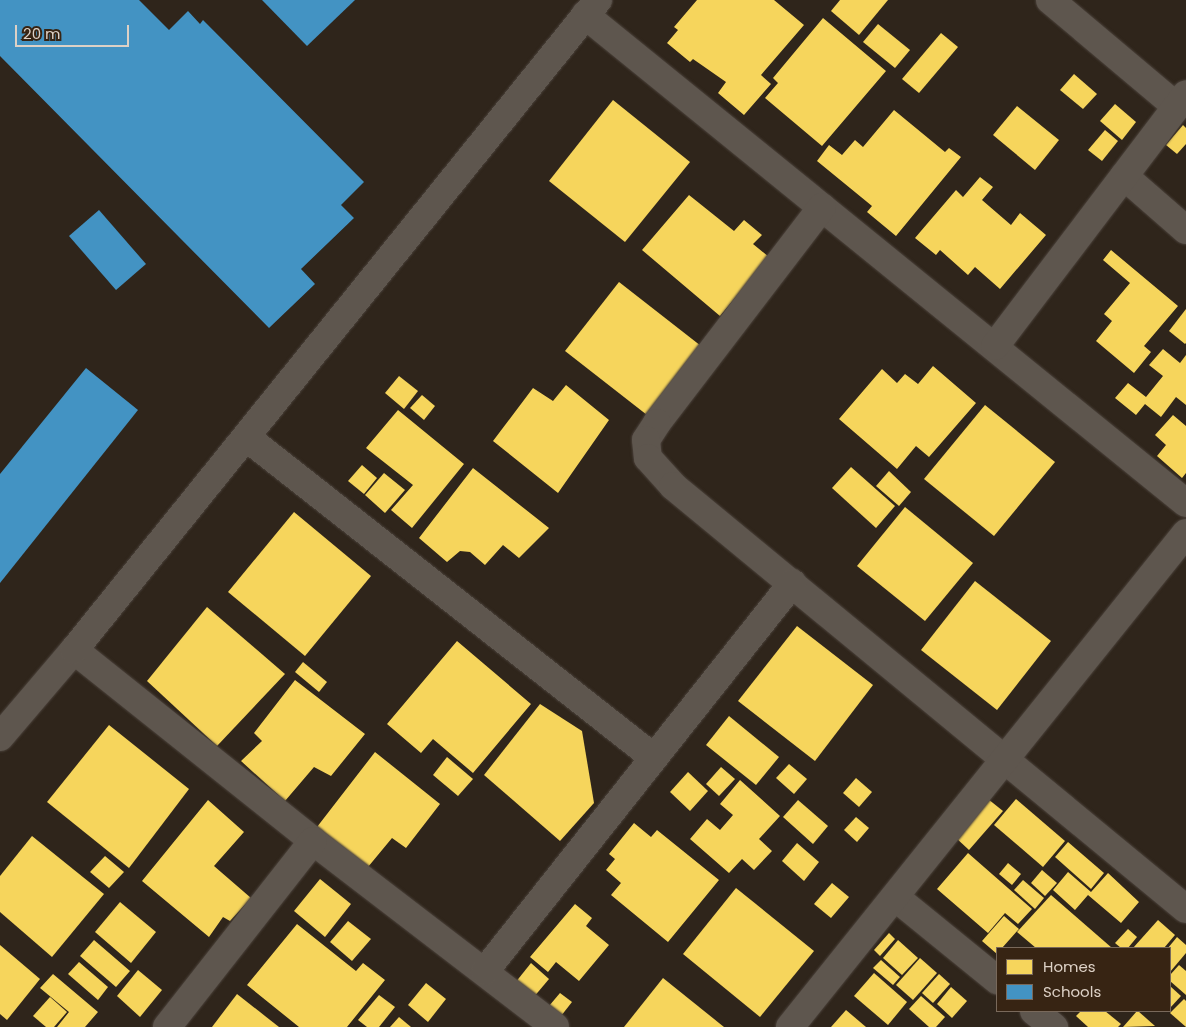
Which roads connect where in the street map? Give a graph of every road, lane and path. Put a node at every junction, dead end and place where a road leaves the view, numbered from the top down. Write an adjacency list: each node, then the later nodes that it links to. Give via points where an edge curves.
1 (1050, 0): 3 (street)
2 (591, 8): 5 (street); 8 (street)
3 (1181, 100): 4 (street)
4 (1124, 176): 6 (street); 7 (street)
5 (822, 207): 7 (street); 11 (street, via 646,440 648,458 673,486)
6 (1186, 230)
7 (995, 346): 9 (street)
8 (246, 437): 12 (street); 14 (street)
9 (1186, 503)
10 (1186, 534): 15 (street)
11 (793, 583): 14 (street); 15 (street)
12 (74, 650): 13 (street); 16 (street)
13 (0, 737)
14 (653, 757): 19 (street)
15 (1005, 759): 17 (street); 18 (street)
16 (313, 841): 19 (street); 22 (street)
17 (895, 896): 20 (street); 24 (street)
18 (1186, 909)
19 (485, 970): 23 (street)
20 (996, 979)
21 (1035, 1012): 25 (street)
22 (167, 1027)
23 (555, 1027)
24 (790, 1027)
25 (1054, 1027)

